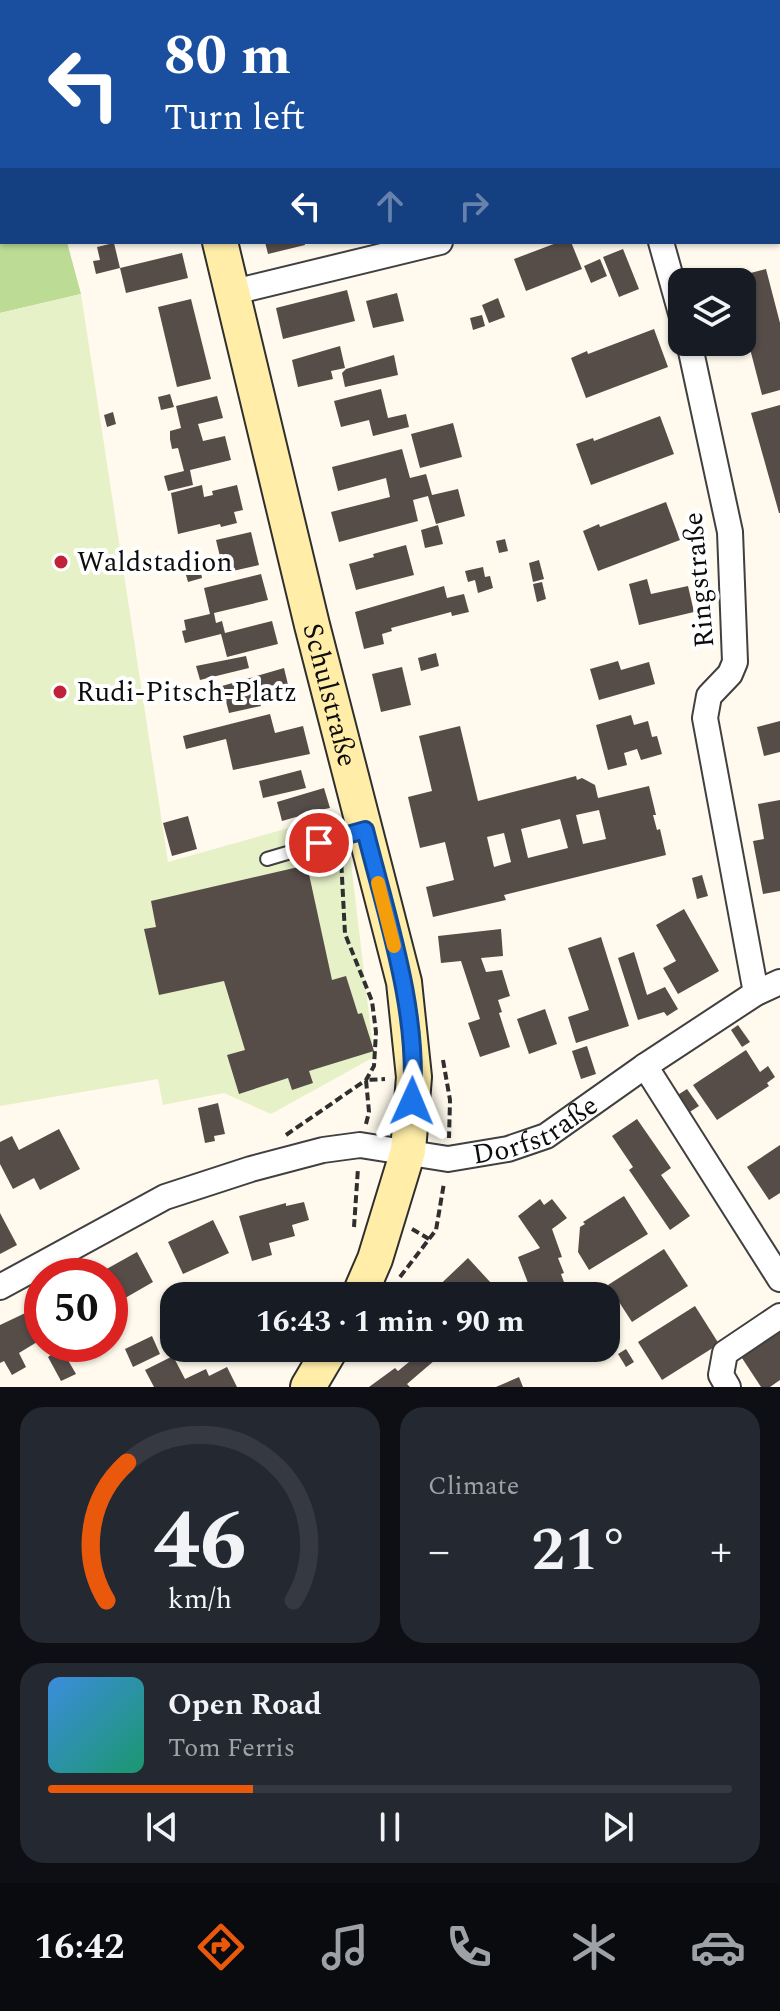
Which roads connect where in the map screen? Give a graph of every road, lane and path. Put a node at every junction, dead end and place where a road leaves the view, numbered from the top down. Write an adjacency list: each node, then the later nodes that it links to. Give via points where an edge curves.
1 (221, 244): 5 (main road, Schulstraße)
2 (432, 244): 5 (street)
3 (662, 244): 4 (street)
4 (668, 268)
5 (234, 292): 7 (main road, Schulstraße)
6 (692, 356): 10 (street, Ringstraße, via 730,532 735,662 709,696 705,718)
7 (355, 833): 8 (lane); 13 (path, via 341,872 345,934 372,1001 374,1066 366,1080); 15 (main road, Schulstraße, via 404,982 414,1077)
8 (267, 859)
9 (780, 982): 10 (street, Dorfstraße)
10 (756, 993): 11 (street, Dorfstraße)
11 (645, 1066): 16 (street, Dorfstraße, via 546,1136); 18 (street)
12 (447, 1079): 16 (path)
13 (284, 1136)
14 (360, 1145): 15 (street, Dorfstraße); 17 (path); 21 (street, Dorfstraße, via 251,1169 165,1197)
15 (408, 1151): 16 (street, Dorfstraße); 19 (main road)
16 (448, 1159): 20 (path, via 436,1230)
17 (353, 1233)
18 (780, 1279)
19 (365, 1282)
20 (397, 1282)
21 (0, 1287)
22 (780, 1316): 25 (street, via 725,1353 721,1375)
23 (323, 1362): 24 (main road)
24 (308, 1387)
25 (728, 1387)

